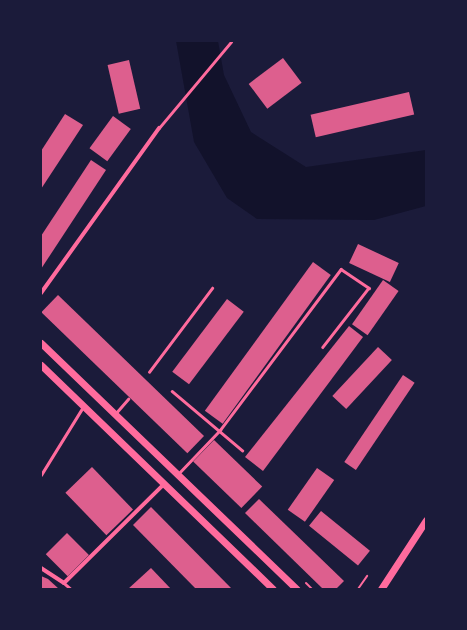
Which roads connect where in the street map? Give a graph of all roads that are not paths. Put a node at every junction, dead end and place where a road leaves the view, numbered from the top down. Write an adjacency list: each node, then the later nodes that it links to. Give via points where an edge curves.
1 (231, 42): 2 (lane)
2 (159, 128): 4 (street)
3 (212, 288): 8 (lane)
4 (41, 293)
5 (41, 343): 12 (main road)
6 (323, 347): 13 (lane, via 369,288 341,269)
7 (41, 365): 11 (main road)
8 (149, 372)
9 (172, 391): 13 (lane)
10 (128, 399): 12 (lane)
11 (84, 406): 15 (lane); 17 (main road)
12 (115, 414): 16 (main road)
13 (220, 430): 14 (lane); 16 (lane)
14 (242, 450)
15 (41, 475)
16 (178, 475): 23 (main road)
17 (164, 484): 20 (street); 22 (main road)
18 (426, 520): 24 (main road)
19 (41, 568): 20 (street)
20 (64, 583): 21 (lane)
21 (70, 589)
22 (273, 589)
23 (296, 589)
24 (381, 589)

